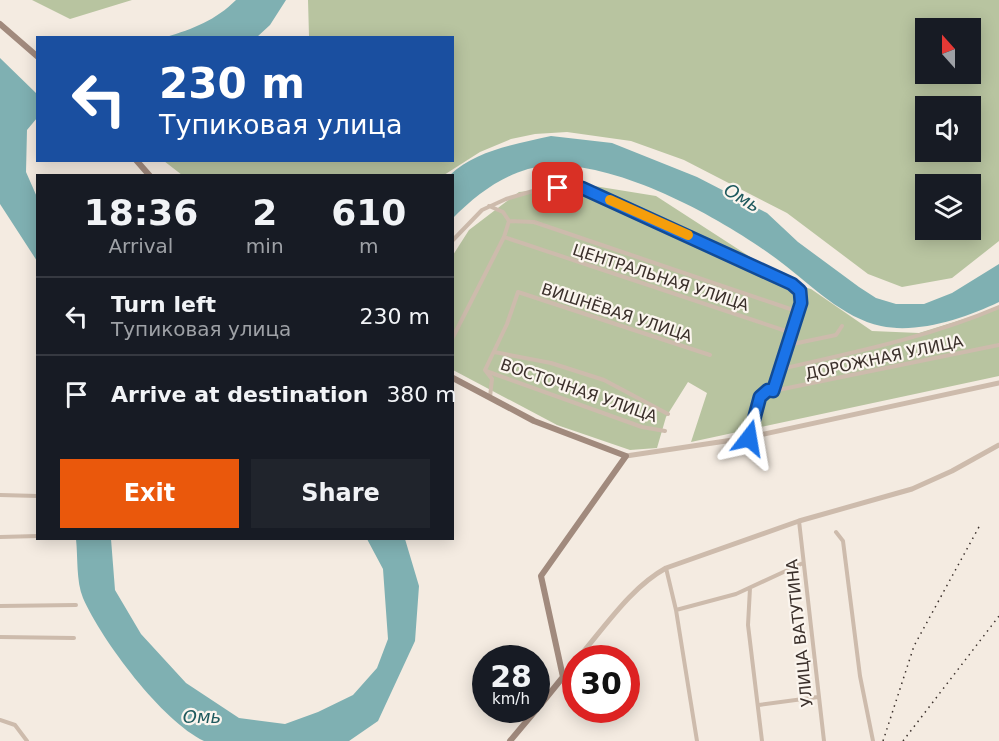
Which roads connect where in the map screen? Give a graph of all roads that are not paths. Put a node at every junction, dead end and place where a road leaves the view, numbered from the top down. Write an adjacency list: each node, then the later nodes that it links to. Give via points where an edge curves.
1 (0, 24): 2 (main road)
2 (36, 55)
3 (138, 162): 4 (main road)
4 (148, 174)
5 (489, 206): 6 (street, via 503,212); 8 (street); 10 (street, via 533,191 582,188 792,284 800,291)
6 (509, 221): 7 (street); 10 (street, via 534,222)
7 (504, 237): 12 (street, ЦЕНТРАЛЬНАЯ УЛИЦА); 13 (street)
8 (454, 239)
9 (999, 307): 18 (street, via 900,342)
10 (798, 312): 12 (street)
11 (842, 326): 14 (street, via 836,335)
12 (792, 333): 14 (street)
13 (454, 335)
14 (788, 345): 18 (street)
15 (999, 345): 22 (street, ДОРОЖНАЯ УЛИЦА)
16 (494, 352): 17 (street, ВИШНЁВАЯ УЛИЦА, via 518,292); 19 (street); 24 (street, via 551,363 604,380)
17 (710, 355)
18 (780, 369): 22 (street)
19 (485, 370): 23 (street, via 492,379); 25 (street, ВОСТОЧНАЯ УЛИЦА, via 642,427)
20 (454, 379): 23 (main road)
21 (999, 383): 26 (street)
22 (773, 391): 26 (street, via 768,390 760,397)
23 (490, 398): 28 (main road, via 534,421)
24 (668, 414)
25 (665, 431)
26 (749, 438): 28 (street)
27 (999, 445): 31 (street, via 912,489)
28 (626, 456): 44 (main road, via 541,576)
29 (0, 495): 30 (street)
30 (36, 496)
31 (799, 521): 35 (street, УЛИЦА ВАТУТИНА); 36 (street)
32 (836, 532): 56 (street, via 843,541 860,676)
33 (36, 536): 34 (street)
34 (0, 537)
35 (803, 563): 37 (street); 47 (street, УЛИЦА ВАТУТИНА)
36 (666, 568): 40 (street); 43 (street, via 634,593)
37 (750, 588): 40 (street); 48 (street, via 748,625)
38 (75, 605): 39 (street)
39 (0, 606)
40 (676, 610): 53 (street)
41 (0, 637): 42 (street)
42 (74, 638)
43 (590, 645)
44 (562, 672)
45 (562, 678): 46 (main road)
46 (550, 693)
47 (818, 697): 48 (street); 55 (street, УЛИЦА ВАТУТИНА)
48 (759, 705): 54 (street)
49 (0, 720): 51 (street, via 15,725)
50 (525, 723): 52 (main road)
51 (27, 741)
52 (510, 741)
53 (697, 741)
54 (762, 741)
55 (824, 741)
56 (873, 741)

